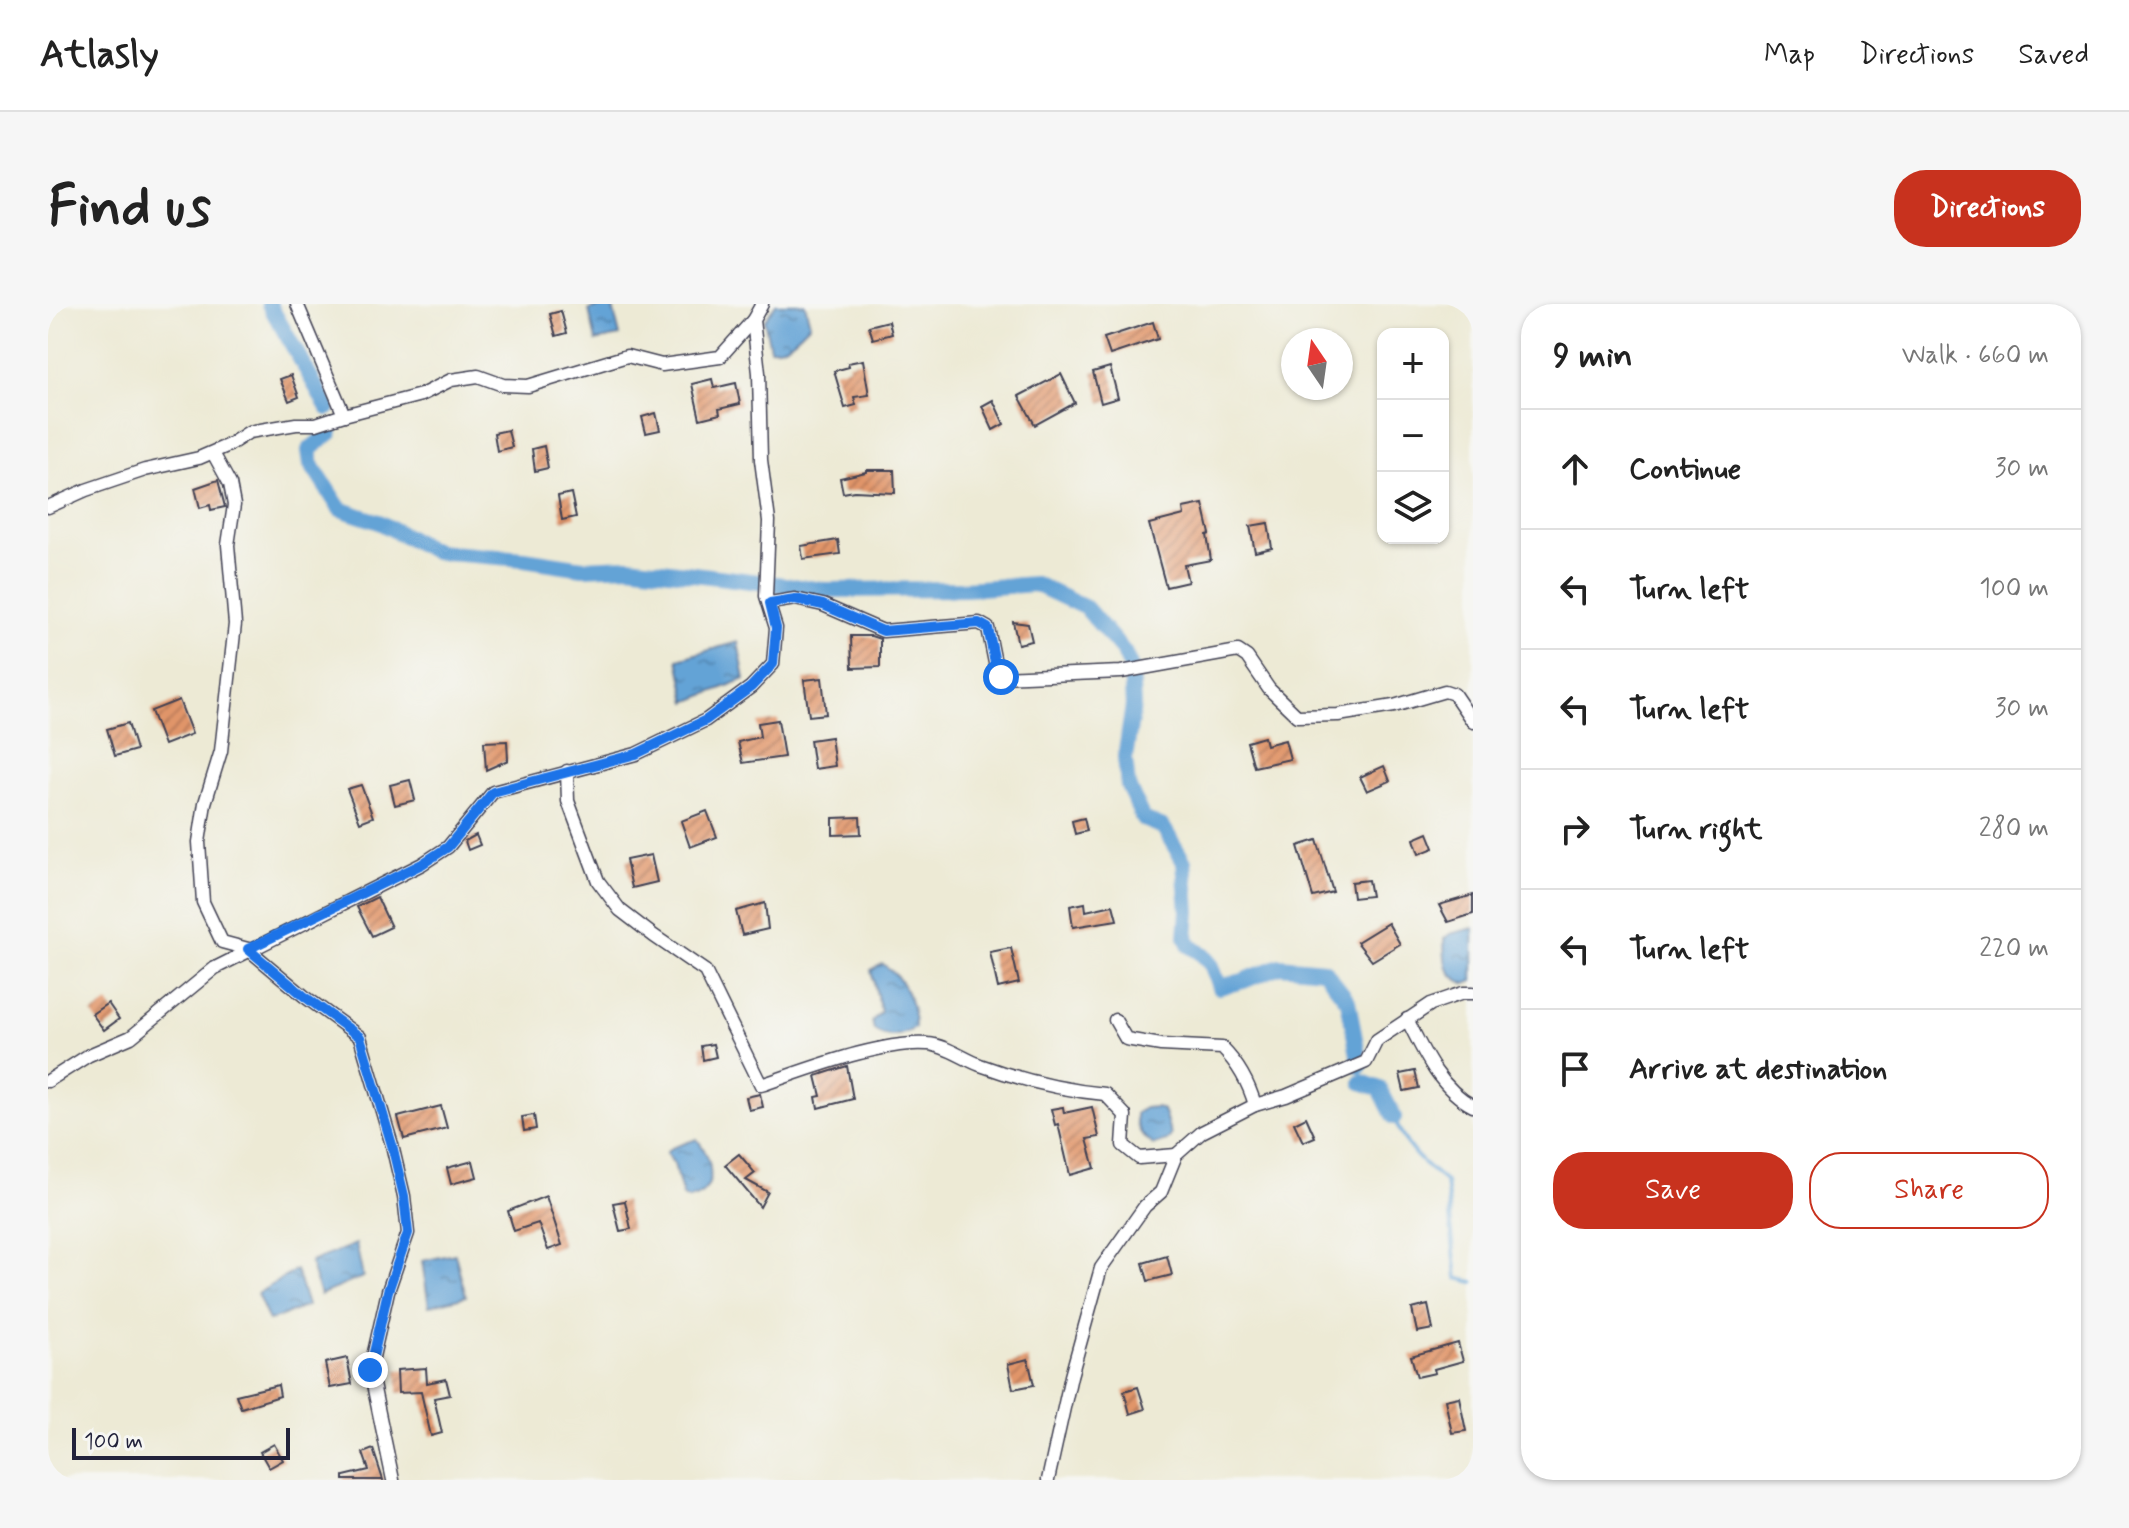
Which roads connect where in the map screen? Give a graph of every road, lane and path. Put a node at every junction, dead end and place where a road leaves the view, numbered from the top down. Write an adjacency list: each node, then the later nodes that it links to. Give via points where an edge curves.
1 (297, 304): 4 (street)
2 (762, 304): 3 (street)
3 (753, 320): 4 (street, via 720,357 662,365 627,356 528,386 478,376 451,380 421,395); 7 (street)
4 (344, 415): 5 (street, via 249,432)
5 (213, 453): 6 (street, via 145,470); 10 (street, via 230,484 234,505 228,545 235,624 221,751 199,842 203,902 222,942)
6 (48, 507)
7 (770, 603): 8 (street, via 795,599 823,605 883,631 979,623 988,628 1001,677 1121,672 1238,651 1297,716 1380,708 1445,691 1454,694); 9 (street, via 776,628 773,664 751,687 706,720 636,754)
8 (1473, 722)
9 (567, 771): 10 (street, via 493,792 448,847 422,864); 17 (street, via 568,801 598,881 620,910 705,971 761,1085 883,1048 930,1043 980,1065 1064,1090 1105,1094 1125,1115 1123,1145 1139,1158)
10 (248, 949): 14 (street, via 215,968 131,1037); 18 (street, via 360,1037 392,1145 408,1233 370,1370)
11 (1473, 993): 12 (street, via 1431,1004)
12 (1407, 1019): 15 (street, via 1377,1040 1366,1062); 16 (street, via 1425,1056 1450,1089)
13 (1115, 1020): 15 (street, via 1126,1039 1222,1048 1233,1059)
14 (48, 1081)
15 (1255, 1105): 17 (street, via 1202,1132)
16 (1473, 1106)
17 (1176, 1155): 19 (street, via 1161,1192 1101,1268)
18 (393, 1480)
19 (1048, 1480)

